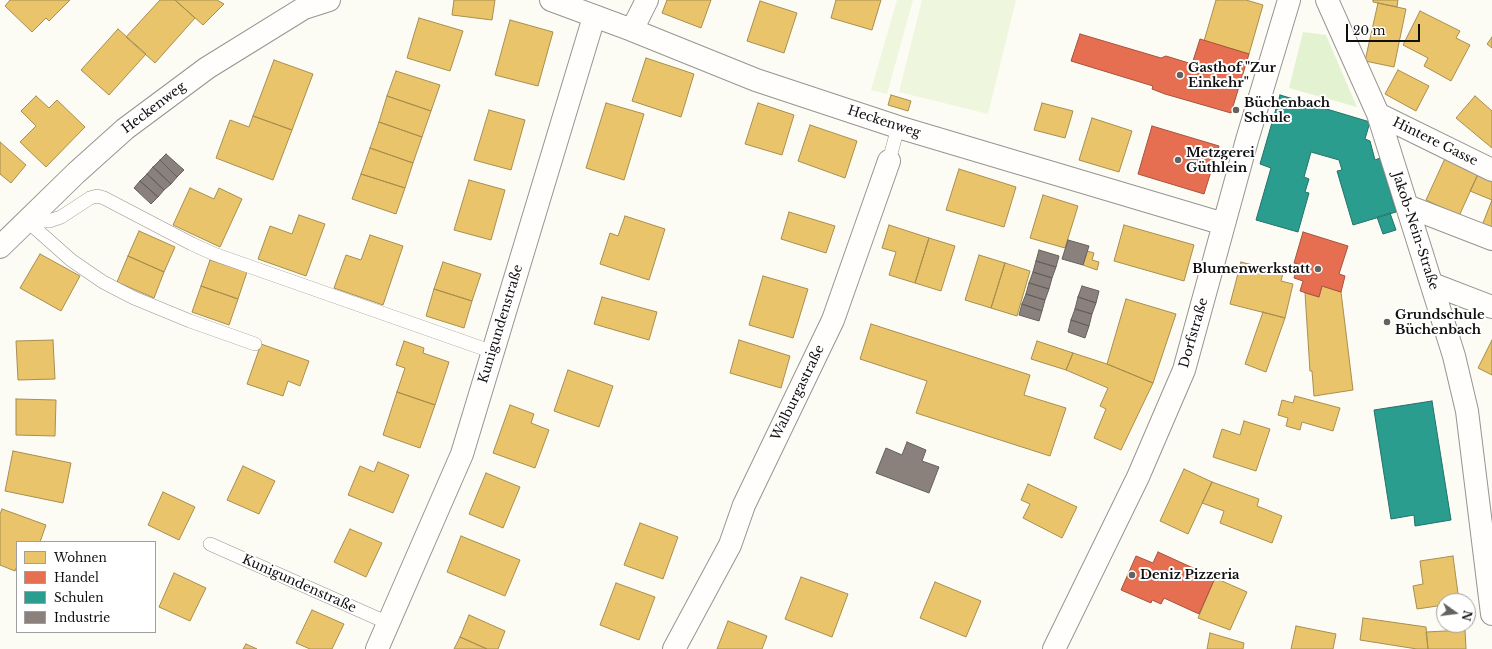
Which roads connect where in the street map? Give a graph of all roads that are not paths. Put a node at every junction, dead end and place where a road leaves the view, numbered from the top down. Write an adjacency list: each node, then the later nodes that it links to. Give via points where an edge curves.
1 (329, 0): 13 (street, Heckenweg, via 304,8 207,68 125,129)
2 (551, 0): 6 (street, Heckenweg)
3 (647, 0): 7 (street)
4 (1289, 0): 14 (street, Dorfstraße)
5 (1327, 0): 8 (street, Jakob-Nein-Straße)
6 (594, 16): 7 (street, Heckenweg); 20 (street, Kunigundenstraße)
7 (632, 30): 9 (street, Heckenweg, via 756,80)
8 (1378, 114): 11 (street, Hintere Gasse); 12 (street, Jakob-Nein-Straße)
9 (898, 127): 10 (lane, Walburgastraße); 14 (street, Heckenweg)
10 (889, 161): 25 (street, Walburgastraße, via 833,320 744,505 730,545)
11 (1492, 170)
12 (1407, 206): 15 (street); 17 (street, Jakob-Nein-Straße)
13 (27, 221): 16 (street, Heckenweg); 19 (lane, via 71,260 121,292 190,321); 20 (lane, via 61,217 97,196 214,254)
14 (1224, 224): 26 (street, Dorfstraße, via 1184,370 1138,477)
15 (1492, 239)
16 (0, 247)
17 (1432, 284): 18 (street); 22 (street, Jakob-Nein-Straße, via 1454,356 1467,411)
18 (1492, 307)
19 (256, 344)
20 (493, 352): 23 (street, Kunigundenstraße, via 462,454)
21 (210, 544): 23 (lane, Kunigundenstraße)
22 (1492, 614)
23 (388, 623): 24 (street, Kunigundenstraße)
24 (377, 649)
25 (674, 649)
26 (1054, 649)

